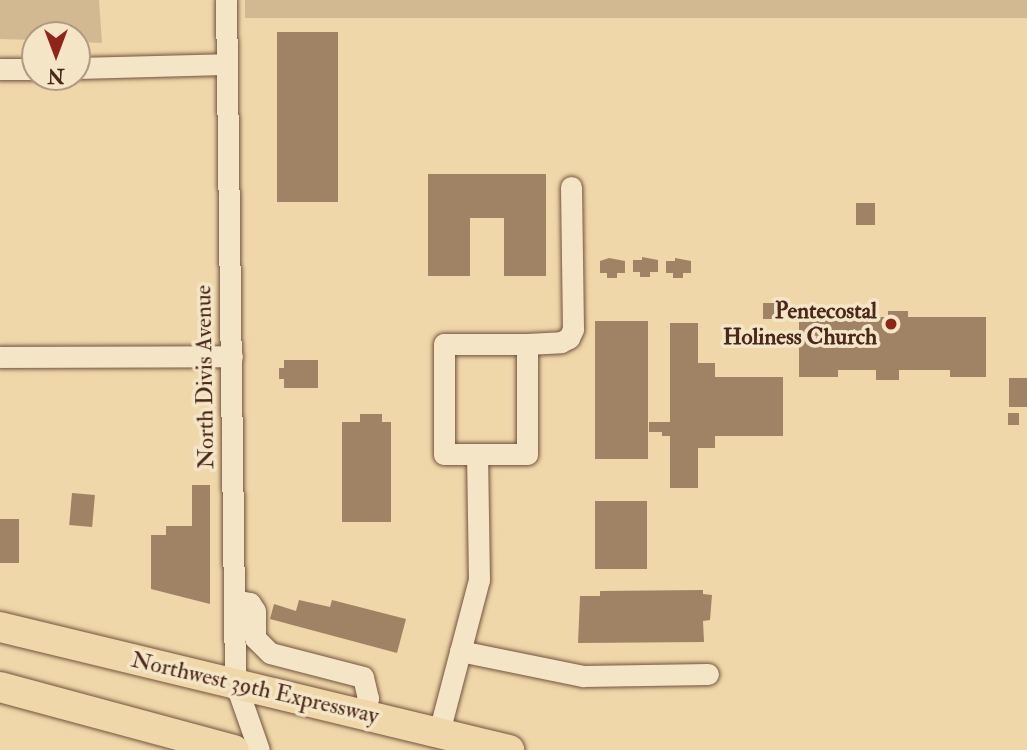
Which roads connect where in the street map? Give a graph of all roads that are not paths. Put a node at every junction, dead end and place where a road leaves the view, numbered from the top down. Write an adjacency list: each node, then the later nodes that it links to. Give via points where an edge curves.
1 (226, 0): 2 (street, North Divis Avenue)
2 (225, 65): 3 (street); 8 (street, North Divis Avenue)
3 (91, 68)
4 (0, 69): 5 (street)
5 (21, 69)
6 (571, 187): 7 (street, via 573,329 561,342)
7 (527, 344): 10 (street, via 527,454); 10 (street, via 444,344 444,454)
8 (232, 356): 9 (street); 11 (street, North Divis Avenue)
9 (0, 358)
10 (477, 454): 13 (street, via 480,580)
11 (234, 600): 15 (street, North Divis Avenue); 17 (street, via 250,603 255,611 256,638 270,653 363,677 368,698)
12 (0, 627): 15 (highway, Northwest 39th Expressway)
13 (460, 651): 14 (street, via 583,676); 18 (street)
14 (708, 674)
15 (235, 682): 17 (highway, Northwest 39th Expressway); 20 (street, North Divis Avenue)
16 (0, 687): 19 (highway)
17 (362, 713): 18 (highway, Northwest 39th Expressway)
18 (439, 732): 21 (highway, Northwest 39th Expressway)
19 (234, 750)
20 (259, 750)
21 (509, 750)

